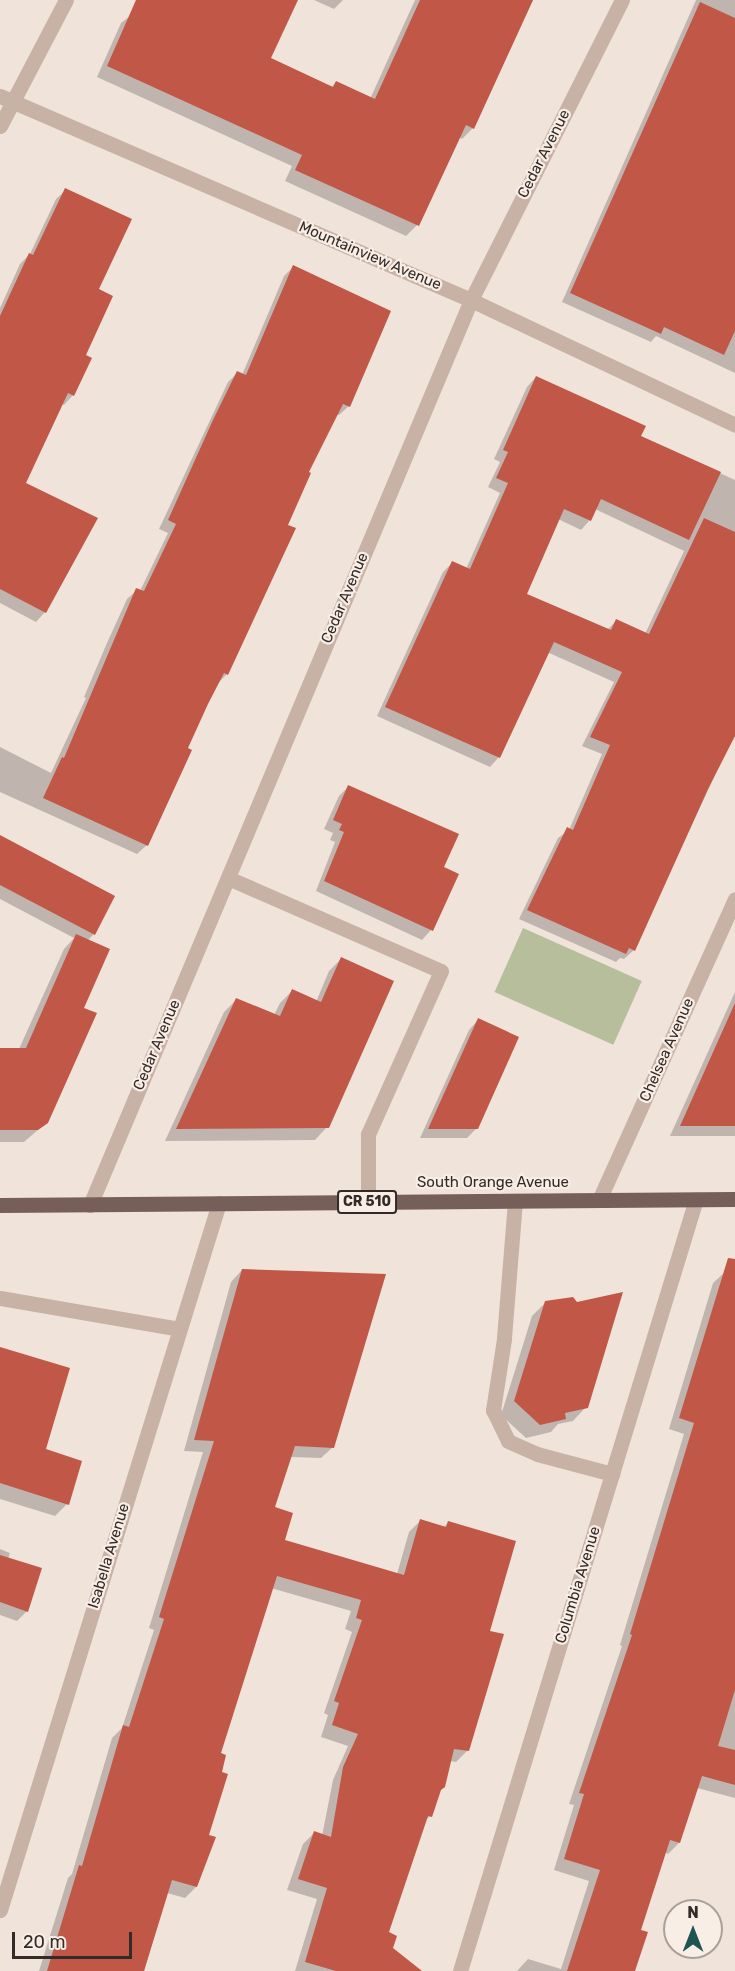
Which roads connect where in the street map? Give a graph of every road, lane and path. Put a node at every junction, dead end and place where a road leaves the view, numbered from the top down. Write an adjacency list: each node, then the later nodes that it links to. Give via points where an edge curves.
1 (66, 0): 3 (street)
2 (622, 0): 5 (street, Cedar Avenue)
3 (5, 99): 4 (street); 5 (street, Mountainview Avenue)
4 (0, 126)
5 (471, 300): 6 (street, Mountainview Avenue); 7 (street, Cedar Avenue)
6 (735, 425)
7 (228, 878): 13 (street, via 441,971 368,1134); 16 (street, Cedar Avenue)
8 (735, 899): 11 (street, Chelsea Avenue)
9 (696, 1199): 10 (main road, South Orange Avenue / CR 510); 11 (main road, South Orange Avenue / CR 510); 19 (street, Columbia Avenue)
10 (735, 1199)
11 (599, 1200): 12 (main road, South Orange Avenue / CR 510)
12 (516, 1201): 13 (main road, South Orange Avenue / CR 510); 19 (street, via 504,1340 493,1410 508,1441 537,1454)
13 (368, 1202): 14 (main road, South Orange Avenue / CR 510)
14 (219, 1203): 16 (main road, South Orange Avenue / CR 510); 18 (street, Isabella Avenue)
15 (0, 1205): 16 (main road, South Orange Avenue / CR 510)
16 (90, 1205)
17 (0, 1298): 18 (street)
18 (179, 1329): 20 (street, Isabella Avenue)
19 (612, 1474): 21 (street, Columbia Avenue)
20 (0, 1910)
21 (459, 1971)

